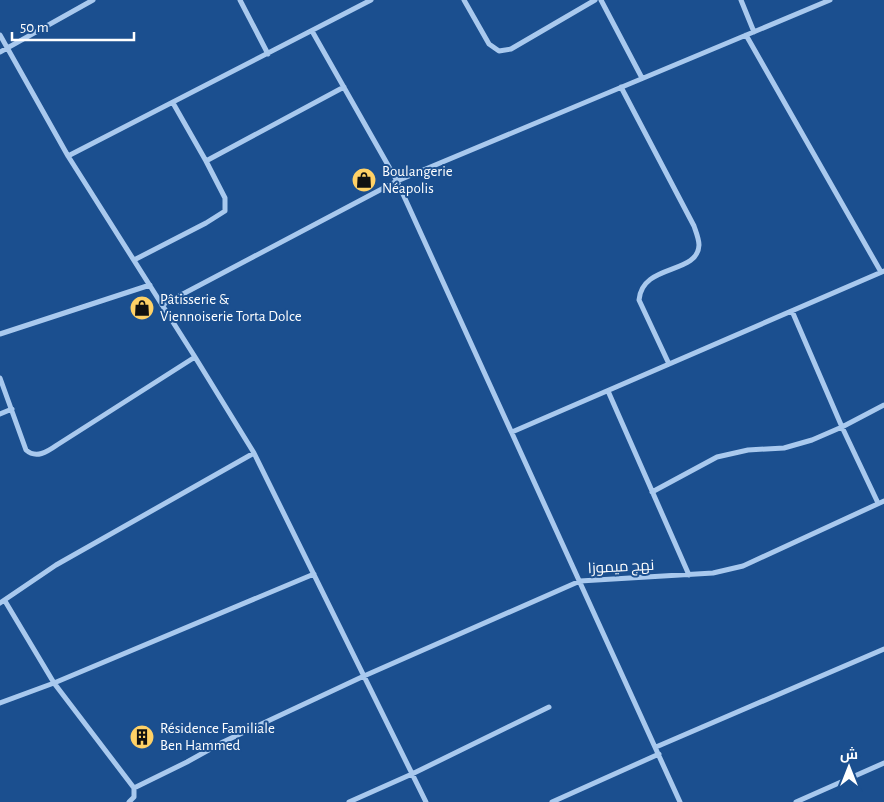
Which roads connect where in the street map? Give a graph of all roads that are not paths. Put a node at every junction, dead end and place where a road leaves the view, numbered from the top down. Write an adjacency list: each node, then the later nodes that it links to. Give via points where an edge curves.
1 (93, 0): 13 (street)
2 (240, 0): 15 (street)
3 (371, 0): 9 (street)
4 (464, 0): 5 (street, via 489,44 499,51 511,49)
5 (595, 0)
6 (601, 0): 16 (street)
7 (741, 0): 10 (street)
8 (830, 0): 10 (street)
9 (312, 31): 15 (street); 17 (street)
10 (754, 32): 11 (street)
11 (746, 35): 16 (street); 24 (street)
12 (0, 36): 13 (street)
13 (7, 48): 14 (street); 20 (street)
14 (0, 52)
15 (268, 54): 19 (street)
16 (642, 78): 18 (street)
17 (344, 87): 21 (street); 22 (street)
18 (621, 87): 22 (street); 30 (street, via 694,226 699,245 697,255 691,260 649,279 640,293 639,300)
19 (173, 102): 20 (street); 21 (street)
20 (68, 156): 23 (street)
21 (206, 161): 23 (street, via 225,198 225,211)
22 (397, 181): 26 (street); 37 (street)
23 (134, 260): 25 (street)
24 (883, 272): 27 (street)
25 (150, 285): 26 (street); 28 (street)
26 (162, 305): 29 (street)
27 (792, 311): 30 (street); 36 (street)
28 (0, 334)
29 (196, 357): 34 (street, via 39,455 26,450); 38 (street)
30 (669, 364): 32 (street)
31 (0, 378): 34 (street)
32 (608, 391): 37 (street); 39 (street)
33 (884, 405): 36 (street)
34 (12, 410): 35 (street)
35 (0, 414)
36 (842, 427): 39 (street, via 784,448 748,450 716,458); 41 (street)
37 (512, 432): 44 (street)
38 (254, 453): 42 (street); 45 (street, via 56,565)
39 (652, 492): 43 (street)
40 (884, 501): 41 (street, نهج ميموزا)
41 (878, 503): 43 (street, نهج ميموزا, via 742,566)
42 (314, 574): 47 (street); 48 (street)
43 (689, 576): 44 (street, نهج ميموزا)
44 (580, 581): 47 (street, نهج ميموزا); 51 (street)
45 (3, 602): 48 (street)
46 (884, 649): 51 (street)
47 (364, 676): 54 (street); 55 (street, نهج ميموزا)
48 (54, 683): 49 (street); 55 (street)
49 (0, 703)
50 (549, 707): 54 (street)
51 (656, 747): 52 (street)
52 (659, 754): 59 (street); 60 (street)
53 (884, 764): 61 (street)
54 (412, 774): 57 (street); 58 (street)
55 (134, 788): 56 (street, via 134,797)
56 (128, 802)
57 (349, 802)
58 (426, 802)
59 (552, 802)
60 (680, 802)
61 (796, 802)

